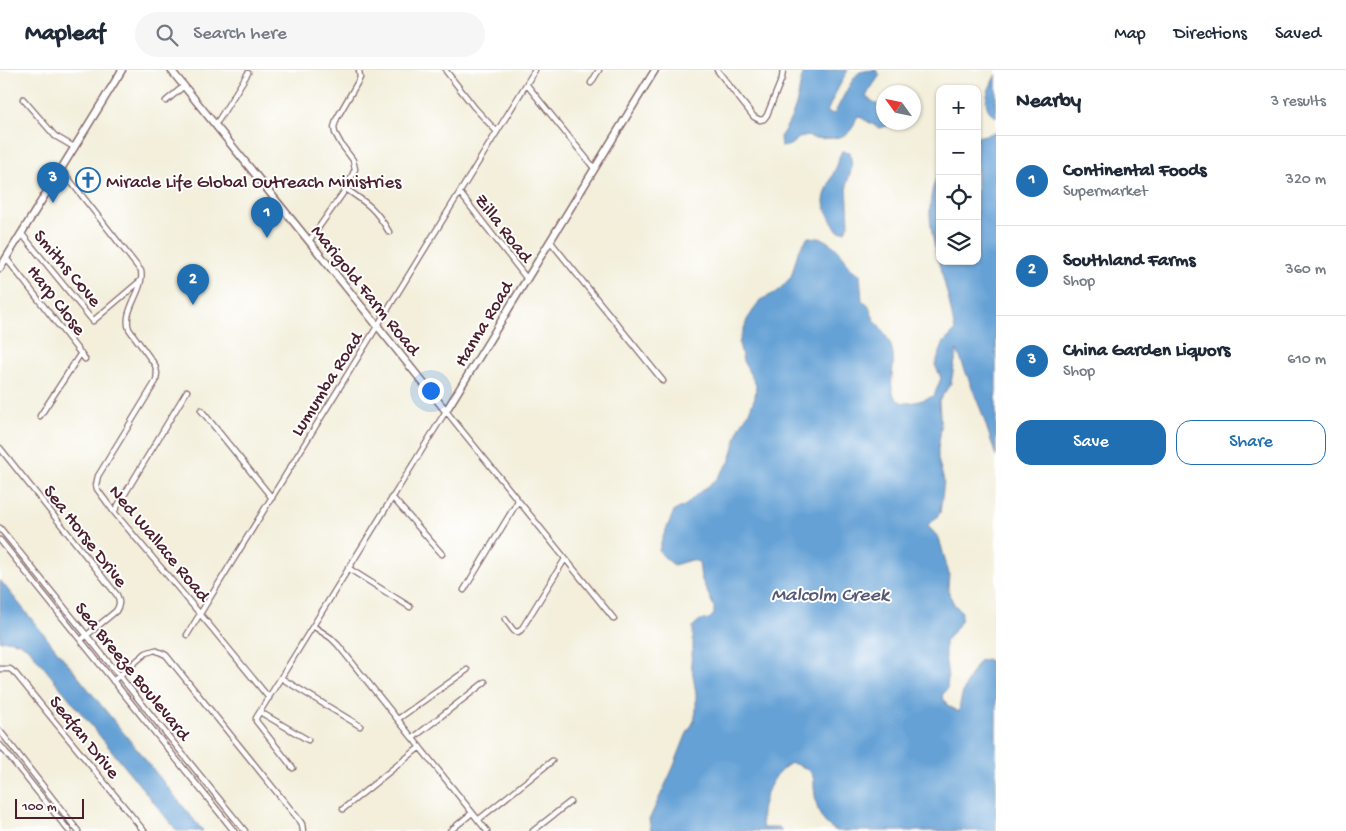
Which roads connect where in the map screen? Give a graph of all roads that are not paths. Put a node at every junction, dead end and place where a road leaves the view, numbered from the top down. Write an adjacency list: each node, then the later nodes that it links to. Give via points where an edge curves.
1 (122, 70): 18 (street)
2 (171, 70): 13 (street, Marigold Farm Road)
3 (359, 70): 21 (street, via 360,78 334,127 355,169)
4 (536, 70): 12 (street, Lumumba Road)
5 (599, 70): 11 (street)
6 (655, 70): 19 (street, Hanna Road)
7 (717, 70): 8 (street, via 754,117 760,120 767,115)
8 (783, 70)
9 (446, 71): 17 (street)
10 (248, 73): 16 (street)
11 (591, 83)
12 (526, 85): 17 (street, Lumumba Road); 19 (street)
13 (184, 86): 15 (street); 16 (street, Marigold Farm Road)
14 (23, 99): 18 (street, via 56,136)
15 (166, 101)
16 (214, 124): 25 (street, Marigold Farm Road)
17 (497, 132): 22 (street, Lumumba Road)
18 (74, 148): 20 (street)
19 (594, 168): 26 (street, Hanna Road)
20 (61, 169): 24 (street); 30 (street, via 137,265 142,273)
21 (346, 190): 23 (street, via 368,204); 25 (street)
22 (460, 193): 29 (street, Zilla Road); 31 (street, Lumumba Road)
23 (389, 232)
24 (21, 233): 27 (street); 30 (street, Smiths Cove, via 92,321)
25 (309, 241): 31 (street, Marigold Farm Road)
26 (550, 242): 29 (street, Hanna Road); 34 (street)
27 (6, 258): 28 (street); 32 (street, Harp Close)
28 (0, 268)
29 (527, 279): 37 (street, Hanna Road)
30 (140, 282): 43 (street, Ned Wallace Road, via 128,325 155,365 157,376 96,480 97,489)
31 (378, 326): 37 (street, Marigold Farm Road); 41 (street, Lumumba Road)
32 (81, 353): 33 (street, Harp Close); 38 (street)
33 (86, 359)
34 (663, 381)
35 (187, 391): 43 (street)
36 (201, 410): 41 (street)
37 (446, 411): 40 (street, Hanna Road); 42 (street, Marigold Farm Road)
38 (40, 416)
39 (0, 448): 56 (street, Sea Horse Drive, via 120,601 116,611)
40 (392, 497): 46 (street); 48 (street, Hanna Road)
41 (272, 498): 51 (street, Lumumba Road)
42 (518, 501): 47 (street, Marigold Farm Road); 49 (street)
43 (114, 512): 51 (street, Ned Wallace Road)
44 (0, 528): 56 (street, Sea Breeze Boulevard)
45 (0, 540): 57 (street, Sea Breeze Boulevard)
46 (442, 554)
47 (565, 559): 52 (street, via 521,630 514,631); 53 (street, Marigold Farm Road)
48 (348, 568): 50 (street); 54 (street, Hanna Road)
49 (464, 590)
50 (410, 607)
51 (200, 614): 55 (street, Lumumba Road); 64 (street, Ned Wallace Road)
52 (505, 619)
53 (614, 620)
54 (313, 626): 61 (street, Hanna Road); 66 (street, via 334,641)
55 (187, 635)
56 (87, 636): 57 (street); 60 (street, Sea Breeze Boulevard)
57 (81, 640): 62 (street, Sea Breeze Boulevard)
58 (0, 669): 82 (street, Seafan Drive, via 10,669 15,673)
59 (467, 670): 66 (street)
60 (119, 676): 62 (street); 84 (street, Sea Breeze Boulevard); 85 (street, via 150,651 166,655 300,821)
61 (281, 678): 64 (street, Hanna Road); 67 (street)
62 (113, 681): 83 (street, Sea Breeze Boulevard)
63 (485, 682): 69 (street)
64 (269, 698): 65 (street, Hanna Road)
65 (260, 712): 70 (street); 74 (street, Hanna Road, via 255,720)
66 (398, 719): 69 (street)
67 (360, 726)
68 (0, 731): 81 (street)
69 (413, 738): 72 (street)
70 (308, 740)
71 (0, 745): 80 (street)
72 (420, 747): 76 (street); 77 (street)
73 (552, 761): 78 (street)
74 (293, 768)
75 (570, 802): 87 (street)
76 (343, 810)
77 (472, 813): 78 (street); 86 (street)
78 (478, 820): 79 (street)
79 (485, 830)
80 (69, 831)
81 (78, 831)
82 (144, 831)
83 (234, 831)
84 (244, 831)
85 (303, 831)
86 (450, 831)
87 (533, 831)

